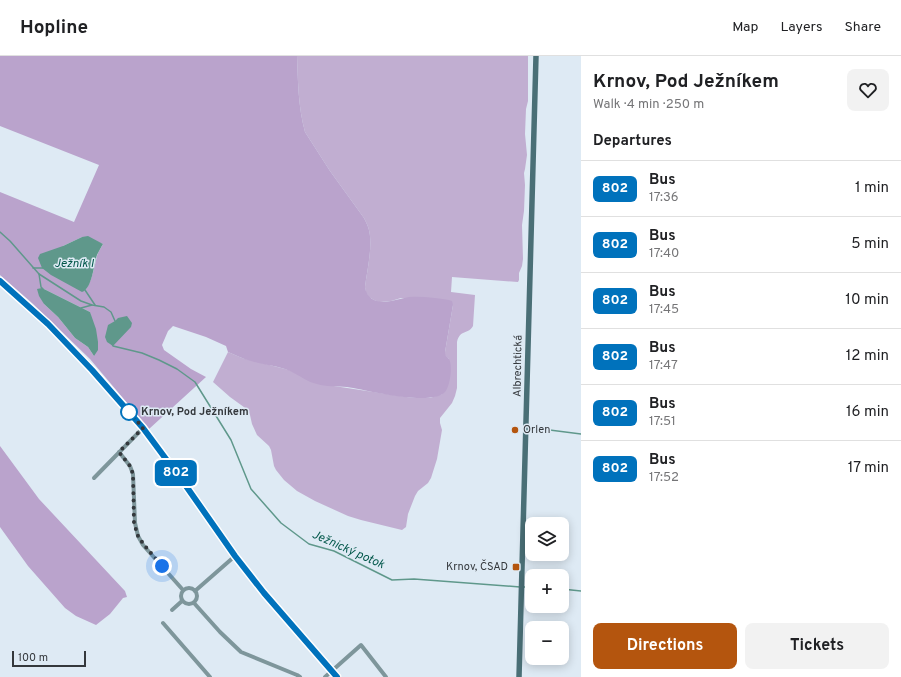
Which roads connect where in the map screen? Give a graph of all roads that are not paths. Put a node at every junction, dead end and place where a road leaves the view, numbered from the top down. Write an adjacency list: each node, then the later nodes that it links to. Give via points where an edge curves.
1 (536, 56): 19 (main road, Albrechtická)
2 (0, 281): 3 (main road, via 48,324)
3 (143, 428): 4 (street); 6 (main road)
4 (119, 452): 5 (street); 7 (street, via 133,474 134,523 138,536)
5 (94, 478)
6 (235, 556): 8 (street); 13 (main road)
7 (183, 590): 8 (street, via 191,588); 9 (street, via 180,597)
8 (195, 591): 10 (street, via 197,595)
9 (182, 601): 10 (street, via 186,604); 11 (street)
10 (194, 602): 15 (street, via 241,652)
11 (172, 610)
12 (163, 623): 14 (street)
13 (332, 671): 16 (street); 17 (main road); 18 (street, via 361,645)
14 (210, 677)
15 (300, 677)
16 (325, 677)
17 (337, 677)
18 (386, 677)
19 (520, 677)

